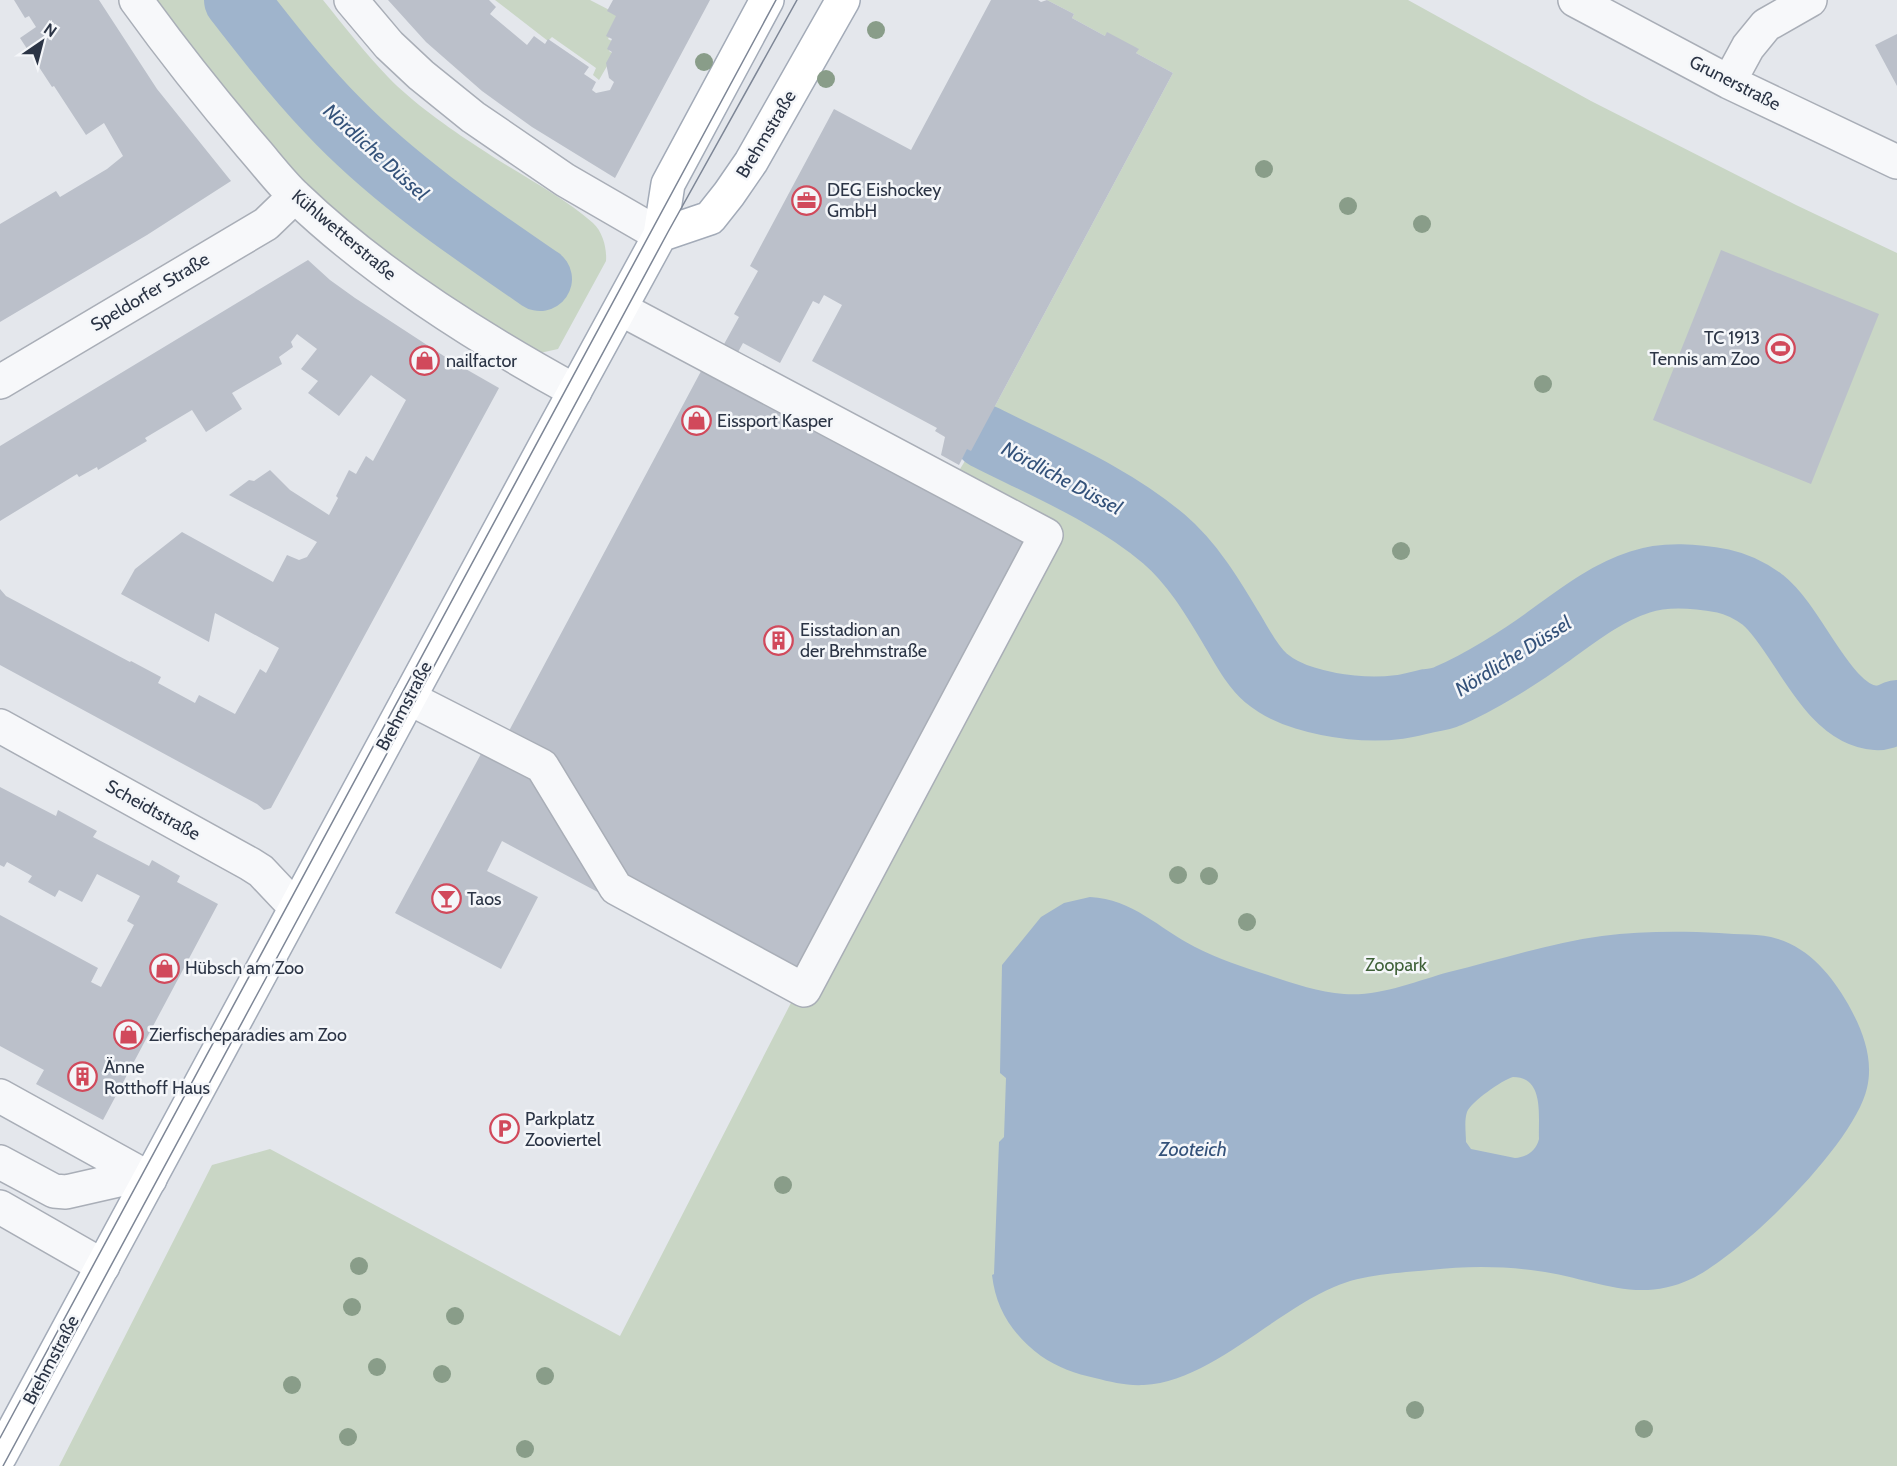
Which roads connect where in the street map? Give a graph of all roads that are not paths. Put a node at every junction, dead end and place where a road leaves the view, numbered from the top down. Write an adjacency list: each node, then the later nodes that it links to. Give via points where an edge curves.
1 (136, 0): 9 (street, Kühlwetterstraße, via 214,103)
2 (351, 0): 10 (street, via 389,45 473,117 565,180)
3 (767, 0): 10 (main road, Brehmstraße, via 668,184)
4 (843, 0): 10 (main road, Brehmstraße, via 752,162 729,194 710,218)
5 (1575, 0): 7 (street, Grunerstraße)
6 (1810, 0): 7 (street, via 1766,25 1748,47)
7 (1729, 82): 8 (street, Grunerstraße)
8 (1897, 162)
9 (295, 196): 12 (street, Speldorfer Straße, via 266,224); 13 (street, Kühlwetterstraße, via 405,286)
10 (660, 235): 11 (main road, Brehmstraße)
11 (621, 309): 13 (main road, Brehmstraße); 14 (street, via 1046,535 804,990 616,888 542,766)
12 (0, 382)
13 (575, 391): 14 (main road, Brehmstraße)
14 (409, 698): 16 (main road, Brehmstraße)
15 (0, 726): 16 (street, Scheidtstraße, via 250,864)
16 (296, 907): 19 (main road, Brehmstraße)
17 (0, 1096): 19 (street)
18 (0, 1162): 20 (street)
19 (150, 1179): 20 (street, via 132,1177 66,1192); 22 (main road, Brehmstraße)
20 (54, 1191): 22 (street, via 85,1247)
21 (0, 1207): 22 (street)
22 (103, 1266): 23 (main road, Brehmstraße)
23 (0, 1456)

